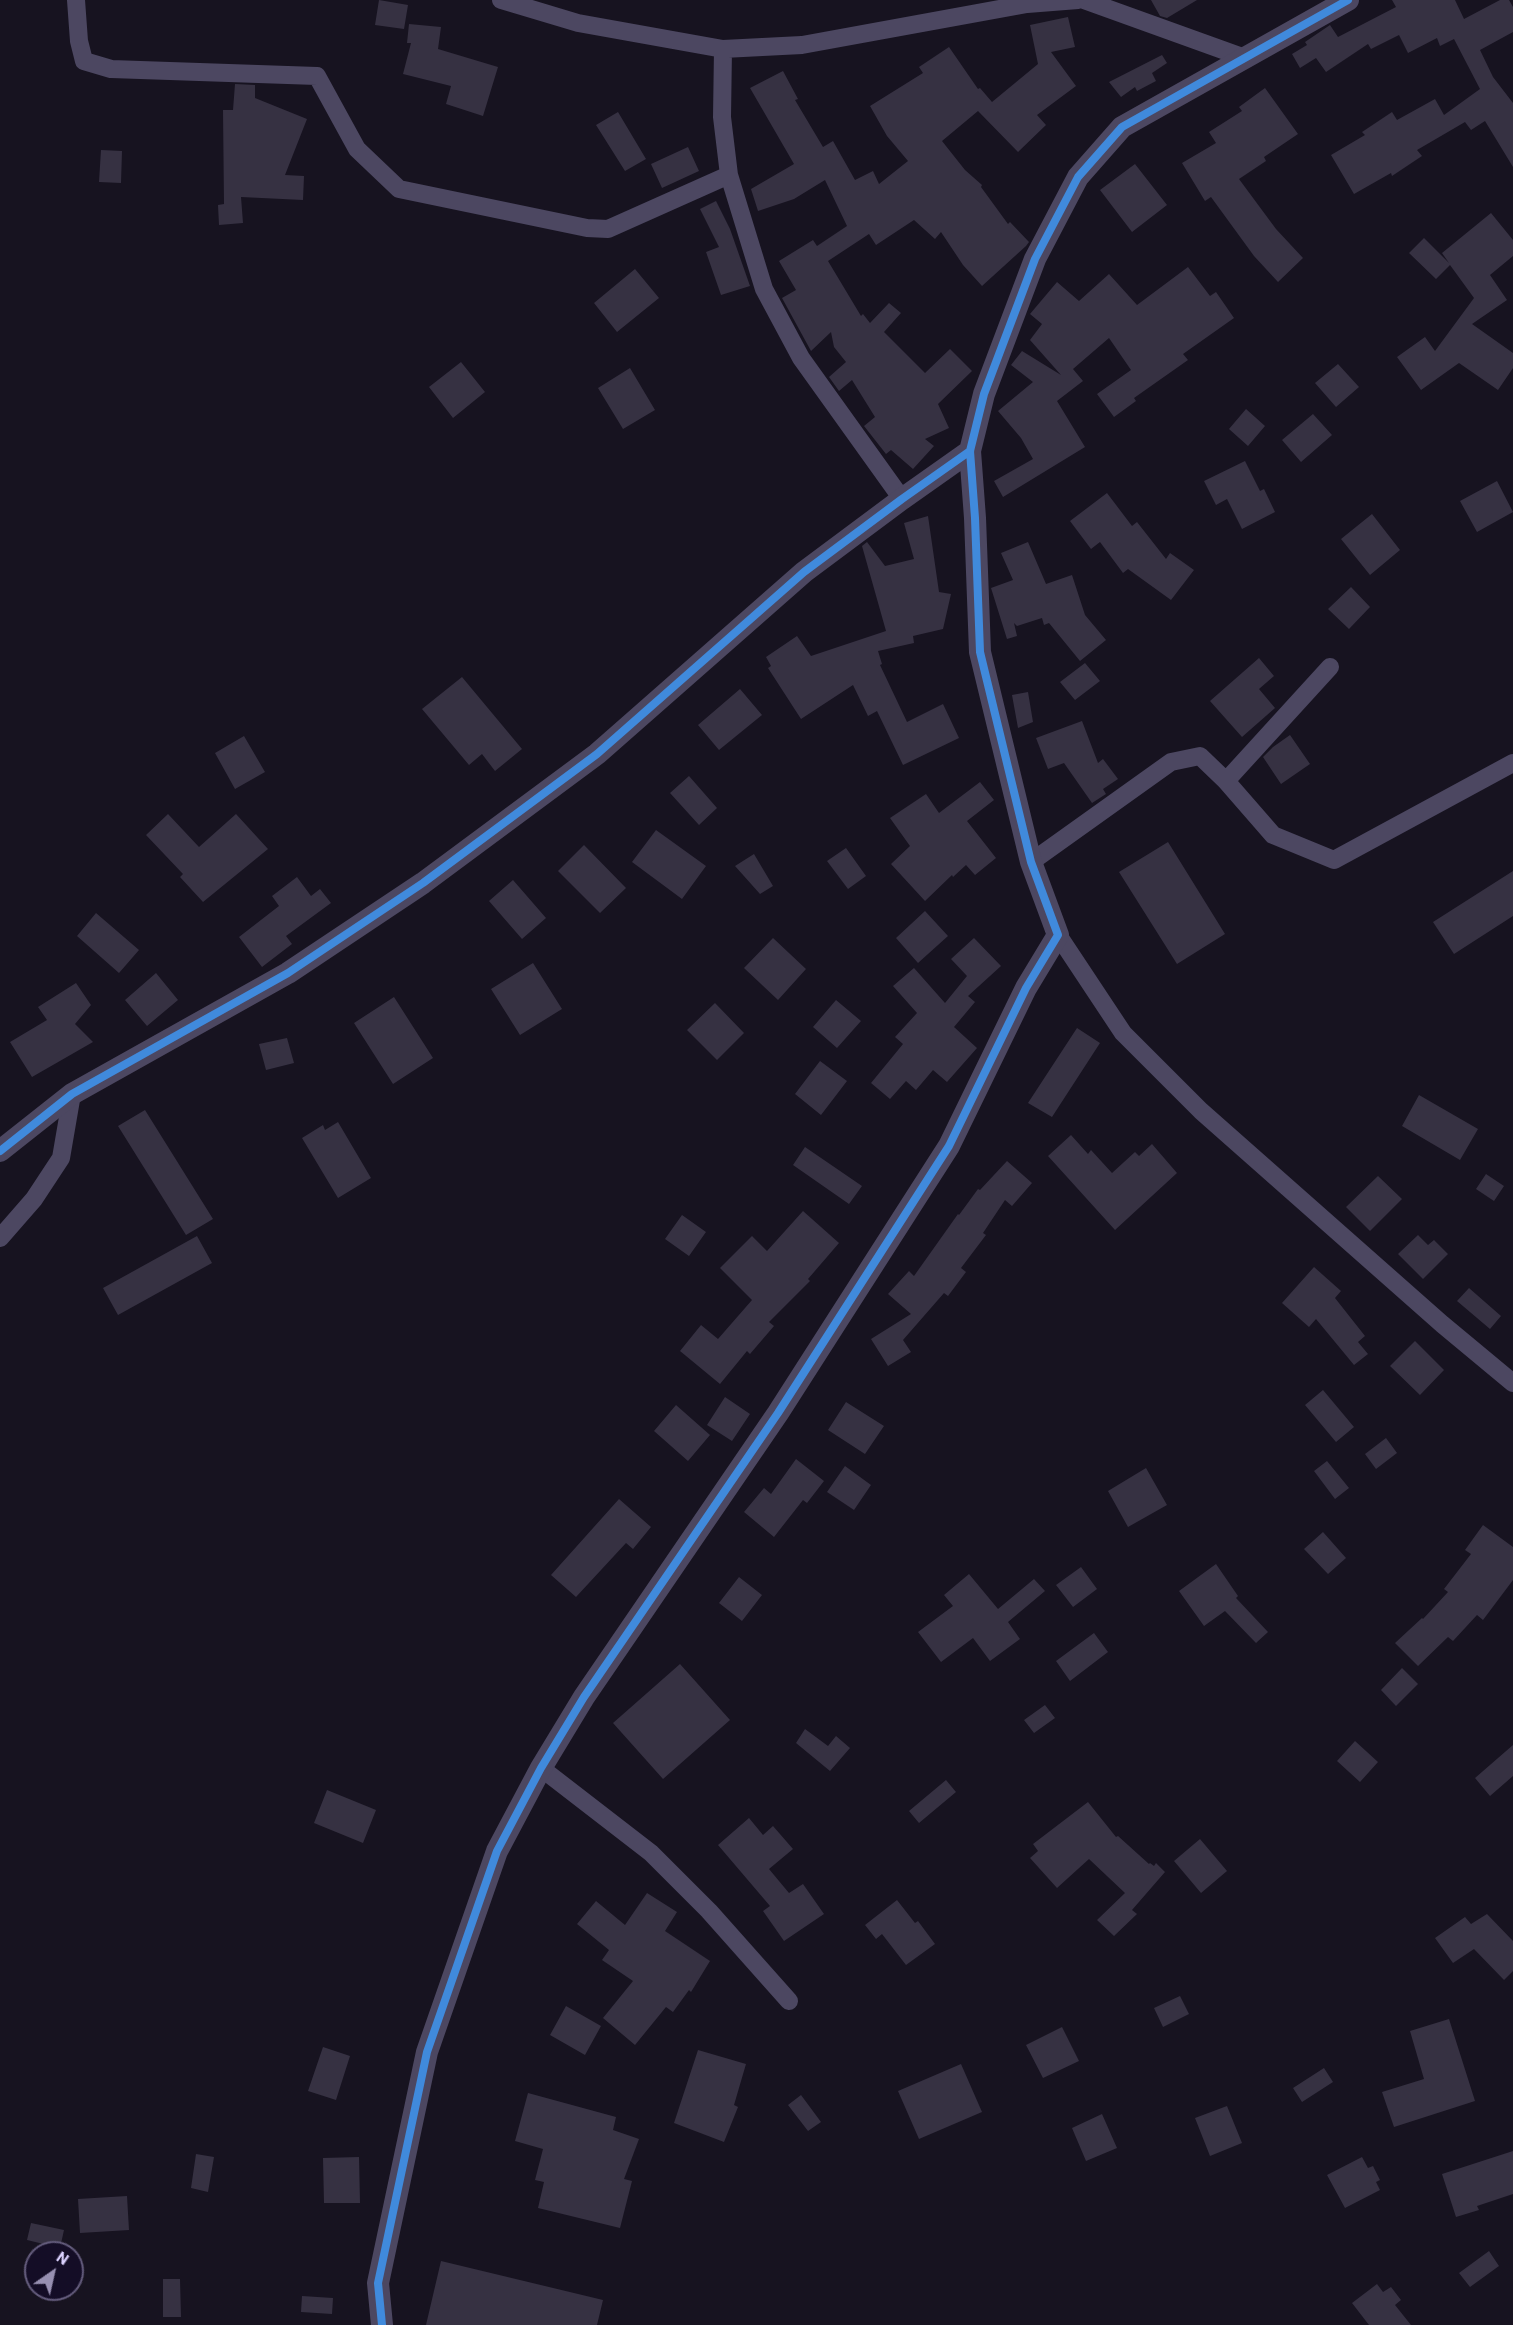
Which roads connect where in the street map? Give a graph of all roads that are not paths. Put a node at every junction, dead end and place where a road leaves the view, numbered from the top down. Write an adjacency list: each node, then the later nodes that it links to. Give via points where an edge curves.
1 (76, 0): 8 (street, via 84,61 111,69 317,76 357,150 399,189 608,229)
2 (501, 0): 6 (street, via 578,23)
3 (1078, 0): 6 (street, via 1027,4 802,45)
4 (1084, 0): 7 (street)
5 (1348, 0): 7 (street)
6 (723, 49): 8 (street, via 722,117)
7 (1245, 58): 9 (street, via 1122,127 1078,177 1035,259 984,394)
8 (729, 175): 10 (street, via 769,299 801,358)
9 (970, 451): 10 (street); 14 (street, via 980,652)
10 (902, 499): 16 (street, via 804,572 597,754 423,884 288,973)
11 (1330, 667): 13 (street)
12 (1513, 763): 13 (street, via 1334,860 1273,835)
13 (1226, 781): 14 (street, via 1200,756 1171,762)
14 (1031, 862): 15 (street)
15 (1058, 935): 19 (street, via 1123,1033 1201,1111); 20 (street, via 1026,988 949,1146 778,1413 584,1697)
16 (72, 1094): 17 (street); 18 (street, via 61,1158 34,1199)
17 (0, 1151)
18 (0, 1238)
19 (1513, 1383)
20 (542, 1767): 21 (street, via 651,1853); 22 (street, via 497,1851 427,2052 378,2283)
21 (789, 2001)
22 (382, 2325)

